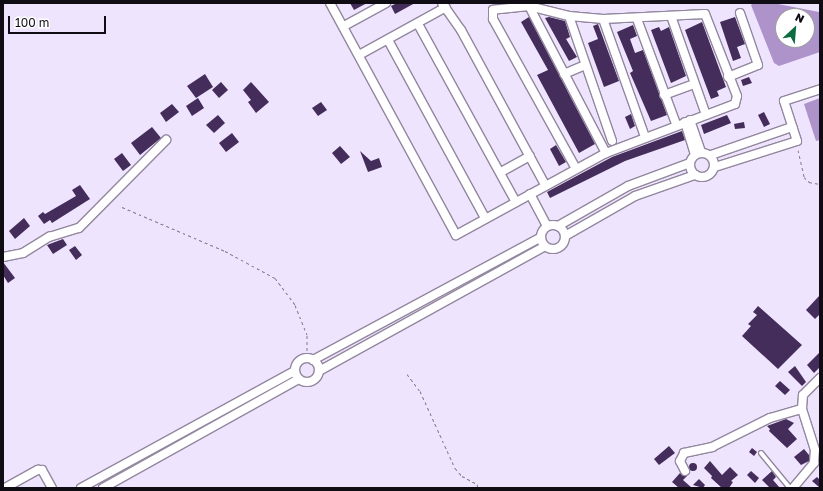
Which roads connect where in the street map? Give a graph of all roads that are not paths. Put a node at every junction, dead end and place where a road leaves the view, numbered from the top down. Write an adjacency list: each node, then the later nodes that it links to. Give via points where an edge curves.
1 (330, 3): 11 (street)
2 (386, 3): 11 (street)
3 (444, 5): 10 (street); 30 (street)
4 (529, 6): 6 (street); 15 (street); 33 (street, via 498,9 492,13)
5 (740, 13): 16 (street, via 758,65)
6 (569, 16): 8 (street); 14 (street)
7 (671, 16): 9 (street); 16 (street, via 705,14); 17 (street)
8 (603, 19): 9 (street); 24 (street)
9 (637, 19): 19 (street)
10 (418, 24): 12 (street); 34 (street)
11 (344, 26): 13 (street)
12 (388, 40): 13 (street); 39 (street)
13 (360, 55): 39 (street, via 456,235)
14 (585, 65): 15 (street); 26 (street)
15 (564, 74): 27 (street)
16 (728, 77): 20 (street, via 737,101)
17 (694, 84): 19 (street); 20 (street)
18 (820, 89): 23 (street, via 784,101)
19 (664, 95): 22 (street)
20 (706, 115): 21 (street)
21 (687, 121): 22 (street); 28 (street)
22 (676, 124): 24 (street)
23 (792, 127): 29 (street); 32 (street, via 796,141)
24 (645, 137): 27 (street)
25 (166, 140): 45 (street, via 78,228 49,237 23,253)
26 (612, 141)
27 (606, 153): 33 (street)
28 (698, 153): 29 (street); 31 (street)
29 (711, 155): 32 (street)
30 (530, 156): 34 (street); 36 (street)
31 (690, 163): 35 (street); 41 (street, via 628,186)
32 (715, 167): 35 (street, via 707,176)
33 (576, 169): 36 (street)
34 (500, 172): 38 (street)
35 (695, 175): 42 (street, via 635,196)
36 (545, 185): 37 (street)
37 (530, 194): 38 (street); 40 (street)
38 (516, 202): 39 (street)
39 (485, 218)
40 (547, 226): 41 (street); 43 (street)
41 (558, 226): 42 (street)
42 (565, 236): 44 (street, via 558,247)
43 (541, 237): 44 (street); 46 (street)
44 (546, 246): 48 (street)
45 (3, 257)
46 (310, 359): 47 (street, via 296,364); 48 (street)
47 (295, 370): 50 (street); 57 (street)
48 (319, 371): 50 (street, via 312,381)
49 (820, 378): 51 (street, via 802,395)
50 (299, 379): 58 (street)
51 (802, 410): 52 (street); 54 (street, via 770,418 712,447 684,453 680,462)
52 (818, 449): 60 (street, via 814,463)
53 (761, 453): 59 (lane)
54 (686, 471)
55 (5, 488): 56 (street, via 38,470 42,470)
56 (52, 488)
57 (81, 488)
58 (103, 488)
59 (790, 488)
60 (793, 488)

